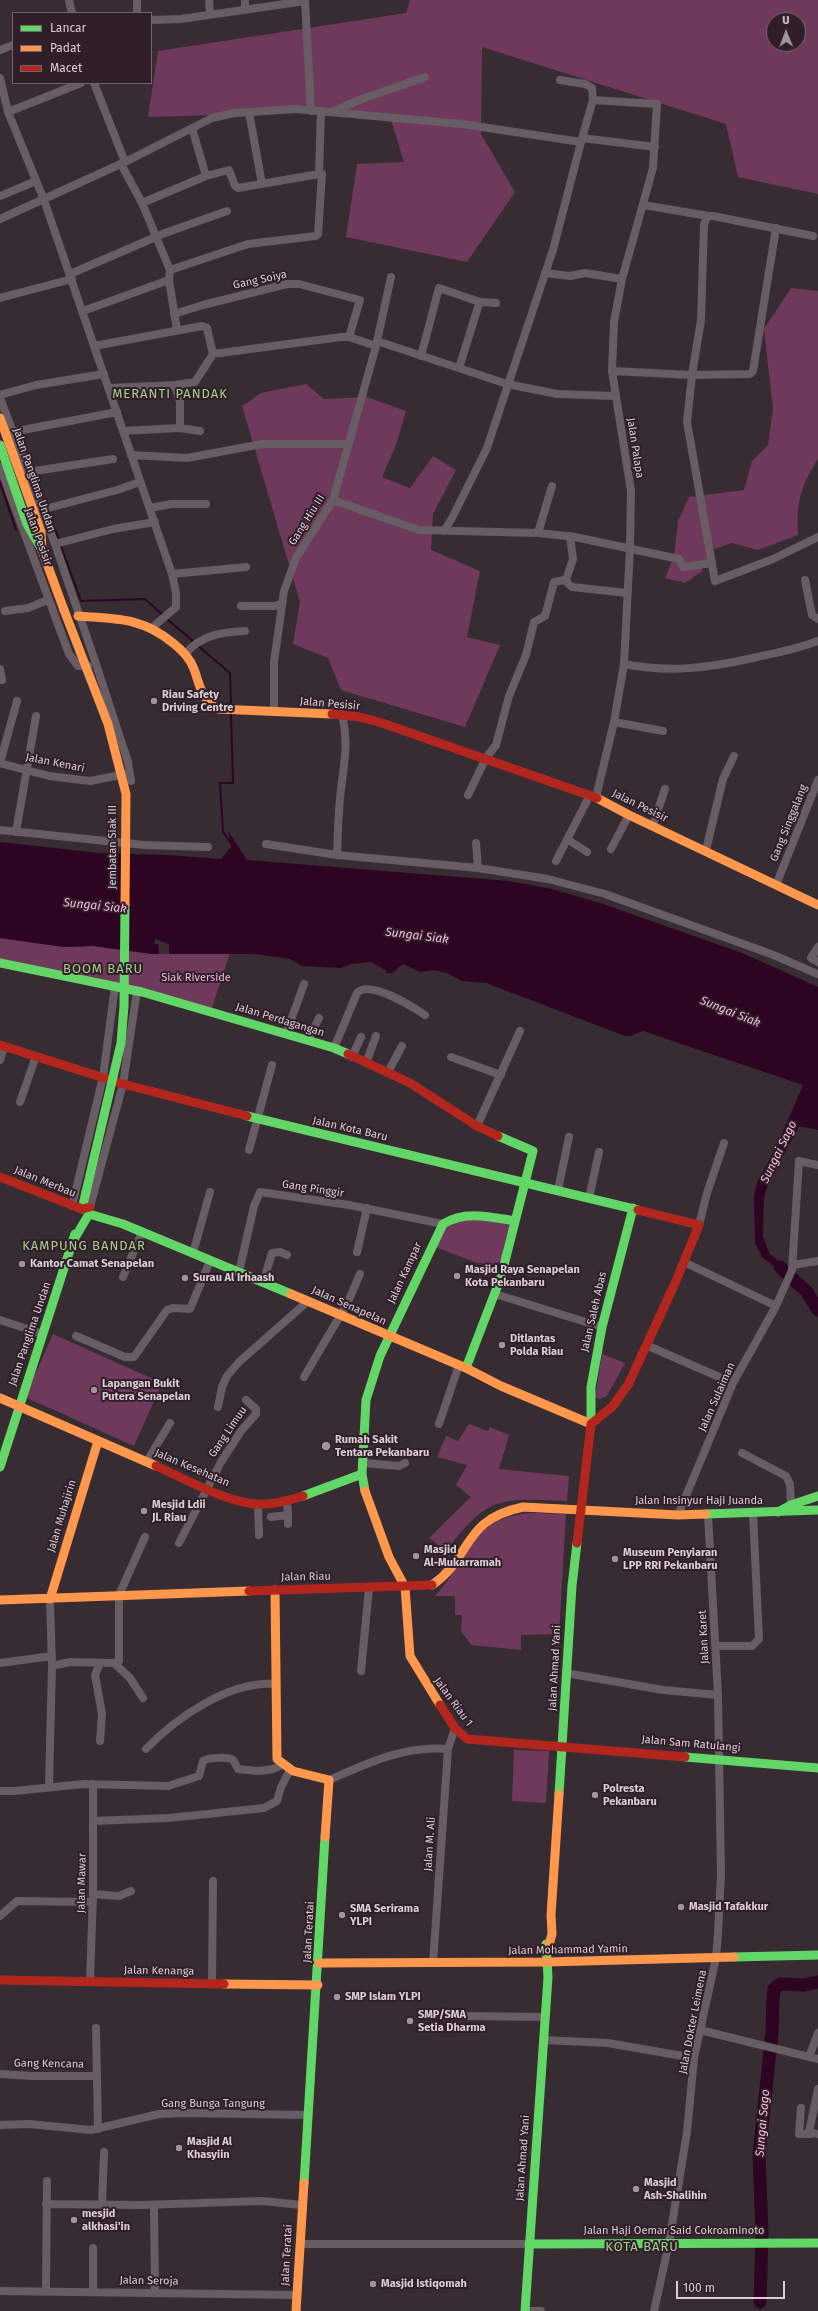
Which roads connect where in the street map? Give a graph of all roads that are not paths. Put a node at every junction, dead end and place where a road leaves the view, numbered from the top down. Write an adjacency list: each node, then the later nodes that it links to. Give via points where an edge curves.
1 (69, 0): 8 (street)
2 (136, 0): 9 (street)
3 (209, 0): 10 (street)
4 (245, 0): 7 (street)
5 (305, 1): 6 (street); 20 (street)
6 (280, 2): 7 (street)
7 (245, 9): 10 (street)
8 (72, 12)
9 (137, 12)
10 (210, 14): 11 (street, via 181,19)
11 (152, 20)
12 (12, 46): 13 (street)
13 (0, 50)
14 (425, 77): 24 (street, via 359,100)
15 (0, 78): 22 (street)
16 (560, 80): 19 (street, via 585,84 592,88)
17 (78, 84): 22 (street)
18 (94, 84): 28 (street)
19 (593, 100): 26 (street); 27 (street, Jalan Palapa, via 657,104)
20 (311, 111): 21 (street); 23 (street, via 289,108)
21 (321, 111): 24 (street); 29 (street)
22 (8, 112): 31 (street)
23 (249, 112): 25 (street, via 212,118); 32 (street)
24 (331, 113): 26 (street, via 462,124)
25 (192, 128): 28 (street); 30 (street)
26 (582, 140): 27 (street); 44 (street)
27 (655, 147): 36 (street, Jalan Palapa)
28 (123, 163): 34 (street); 35 (street)
29 (319, 174): 32 (street); 43 (street, via 322,174 318,235 248,244)
30 (206, 176): 32 (street, via 229,170 237,187); 35 (street)
31 (36, 181): 33 (street); 34 (street)
32 (262, 184)
33 (0, 196)
34 (44, 200): 39 (street); 45 (street)
35 (142, 202): 42 (street)
36 (644, 205): 38 (street); 47 (street, Jalan Palapa)
37 (227, 211): 42 (street)
38 (708, 216): 40 (street); 63 (street, via 704,224 701,320)
39 (0, 219)
40 (776, 228): 41 (street); 63 (street, via 753,371 745,375)
41 (813, 236)
42 (156, 238): 43 (street); 45 (street)
43 (170, 270): 48 (street)
44 (545, 274): 47 (street, via 570,276 585,273); 64 (street)
45 (71, 277): 49 (street); 52 (street)
46 (391, 278): 56 (street, Gang Hiu III)
47 (622, 278): 61 (street, Jalan Palapa, via 614,322)
48 (169, 280): 52 (street); 53 (street)
49 (0, 298)
50 (480, 302): 51 (street); 59 (street, via 440,288); 60 (street)
51 (496, 303)
52 (83, 311): 57 (street)
53 (174, 314): 54 (street); 55 (street, Gang Soiya, via 265,289 299,284 360,300)
54 (177, 330): 57 (street); 58 (street, via 206,327)
55 (349, 337): 56 (street); 58 (street, via 320,338)
56 (376, 344): 59 (street); 75 (street, Gang Hiu III)
57 (94, 346): 62 (street)
58 (213, 354): 65 (street, via 197,381)
59 (421, 356): 60 (street)
60 (459, 368): 64 (street)
61 (612, 371): 63 (street); 68 (street, Jalan Palapa)
62 (104, 374): 66 (street); 67 (street, via 36,385)
63 (692, 375): 95 (street, via 688,422)
64 (507, 384): 68 (street, via 557,394); 88 (street, via 487,448)
65 (175, 385): 66 (street); 71 (street, via 180,402)
66 (109, 388): 69 (street)
67 (1, 395): 70 (street, Jalan Pesisir)
68 (615, 396): 93 (street, Jalan Palapa, via 631,491)
69 (117, 412): 72 (street); 73 (street)
70 (2, 415): 73 (street, Jalan Pesisir); 94 (street, Jalan Panglima Undan, via 41,532)
71 (180, 428): 72 (street); 74 (street)
72 (123, 430): 77 (street)
73 (15, 431): 80 (street, Jalan Pesisir)
74 (200, 431)
75 (348, 444): 77 (street, via 262,444 187,458); 83 (street, Gang Hiu III)
76 (0, 446): 79 (street, Jalan Panglima Undan)
77 (131, 455): 81 (street)
78 (113, 459): 80 (street)
79 (2, 465): 94 (street, Jalan Panglima Undan, via 27,524); 101 (street, Jalan Pesisir)
80 (31, 471): 85 (street, Jalan Pesisir)
81 (140, 482): 85 (street); 86 (street)
82 (552, 486): 89 (street)
83 (333, 500): 88 (street, via 412,528); 102 (street, Gang Hiu III, via 296,558)
84 (206, 504): 86 (street, via 171,504)
85 (47, 508): 92 (street, Jalan Pesisir)
86 (150, 508): 87 (street)
87 (155, 522): 92 (street, via 113,529); 97 (street)
88 (444, 531): 89 (street)
89 (538, 532): 90 (street)
90 (570, 536): 93 (street); 98 (street, via 573,560)
91 (818, 537): 95 (street, via 774,559 717,582)
92 (59, 543): 106 (street, Jalan Pesisir)
93 (630, 548): 95 (street, via 679,559 683,567); 100 (street, Jalan Palapa)
94 (42, 550): 104 (street, Jalan Panglima Undan)
95 (712, 563)
96 (246, 567): 97 (street)
97 (172, 574): 108 (street, via 177,603)
98 (566, 580): 100 (street, via 572,587); 123 (street, via 554,582 545,616 535,620 526,655 509,696 496,745)
99 (805, 580): 107 (street, via 812,615)
100 (627, 593): 113 (street, Jalan Palapa)
101 (48, 600): 105 (street, via 28,608); 112 (street, Jalan Pesisir, via 72,660 78,666 84,667)
102 (282, 604): 103 (street); 117 (street, Gang Hiu III, via 274,662)
103 (240, 606)
104 (64, 610): 186 (street, Jembatan Siak III, bridge, via 114,748 126,794 124,1006 121,1043)
105 (5, 611)
106 (78, 616): 108 (street, Jalan Pesisir); 112 (street)
107 (818, 619)
108 (156, 624): 111 (street, Jalan Pesisir)
109 (245, 631): 111 (street, via 217,635 199,641)
110 (818, 641): 113 (street, via 783,652 705,668 680,670)
111 (189, 650): 117 (street, Jalan Pesisir, via 200,691 207,703 224,710)
112 (95, 661): 125 (street, Jalan Kenari, via 130,777 90,781 49,776)
113 (624, 664): 120 (street, Jalan Palapa)
114 (0, 669): 115 (street)
115 (0, 680)
116 (17, 701): 124 (street)
117 (274, 712): 118 (street, Jalan Pesisir)
118 (342, 714): 123 (street, Jalan Pesisir, via 382,723); 141 (street, via 347,734 347,752 340,792)
119 (36, 716): 125 (street)
120 (614, 722): 121 (street); 129 (street, Jalan Palapa)
121 (663, 730)
122 (734, 756): 139 (street, via 722,785)
123 (486, 758): 128 (street); 129 (street, Jalan Pesisir)
124 (0, 763): 125 (street, Jalan Kenari)
125 (27, 770): 133 (street)
126 (818, 780): 144 (street, Gang Singgalang)
127 (665, 789): 131 (street)
128 (468, 795)
129 (593, 796): 130 (street, Jalan Pesisir); 134 (street, Jalan Palapa)
130 (629, 815): 131 (street, Jalan Pesisir); 138 (street)
131 (653, 826): 139 (street, Jalan Pesisir)
132 (0, 830): 133 (street)
133 (16, 832): 137 (street, via 144,845)
134 (567, 839): 140 (street); 142 (street, Jalan Palapa)
135 (476, 843): 143 (street)
136 (266, 844): 141 (street)
137 (208, 847)
138 (611, 849)
139 (706, 850): 144 (street, Jalan Pesisir)
140 (587, 852)
141 (337, 855): 143 (street)
142 (556, 861)
143 (478, 868): 149 (street, via 548,879 605,894)
144 (776, 885): 145 (street, Jalan Pesisir)
145 (818, 905)
146 (818, 947): 147 (street, via 811,958)
147 (818, 962)
148 (0, 963): 151 (street, Jalan Perdagangan)
149 (818, 974)
150 (304, 984): 156 (street)
151 (115, 986): 152 (street, Jalan Perdagangan); 171 (street)
152 (137, 991): 156 (street, Jalan Perdagangan); 172 (street)
153 (425, 1015): 162 (street, via 400,1000 371,988 363,988 357,993)
154 (319, 1018): 159 (street)
155 (520, 1031): 170 (street)
156 (286, 1034): 159 (street, Jalan Perdagangan)
157 (376, 1036): 167 (street)
158 (361, 1037): 164 (street)
159 (308, 1040): 162 (street, Jalan Perdagangan)
160 (2, 1046): 163 (street, Jalan Kota Baru); 166 (street)
161 (402, 1046): 169 (street)
162 (334, 1048): 164 (street, Jalan Perdagangan)
163 (36, 1056): 171 (street, Jalan Kota Baru); 173 (street)
164 (352, 1057): 167 (street, Jalan Perdagangan)
165 (451, 1057): 170 (street)
166 (0, 1060)
167 (366, 1062): 169 (street, Jalan Perdagangan)
168 (272, 1065): 174 (street)
169 (388, 1072): 175 (street, Jalan Perdagangan, via 410,1083)
170 (501, 1075): 175 (street)
171 (103, 1077): 172 (street, Jalan Kota Baru); 187 (street)
172 (123, 1084): 174 (street, Jalan Kota Baru); 186 (street)
173 (20, 1102)
174 (256, 1120): 178 (street); 182 (street, Jalan Kota Baru)
175 (477, 1126): 182 (street, Jalan Perdagangan, via 533,1152)
176 (569, 1137): 183 (street)
177 (724, 1143): 193 (street)
178 (249, 1150)
179 (599, 1152): 185 (street)
180 (818, 1165): 202 (street, via 799,1161)
181 (0, 1177): 187 (street, Jalan Merbau)
182 (526, 1183): 183 (street, Jalan Kota Baru); 190 (street)
183 (558, 1190): 185 (street, Jalan Kota Baru)
184 (210, 1192): 197 (street)
185 (589, 1198): 189 (street, Jalan Kota Baru)
186 (88, 1205): 187 (street, Jalan Merbau); 191 (street, Jalan Merbau); 195 (street, Jalan Panglima Undan); 195 (street, via 87,1215 78,1236)
187 (72, 1206)
188 (367, 1208): 192 (street, Gang Pinggir); 196 (street); 203 (street, Gang Pinggir, via 260,1192 254,1206)
189 (632, 1208): 193 (street, Jalan Kota Baru); 212 (street, Jalan Saleh Abas)
190 (515, 1221): 192 (street, via 467,1216 449,1218); 207 (street)
191 (123, 1224): 194 (street, Jalan Senapelan)
192 (443, 1224): 215 (street, Jalan Kampar)
193 (699, 1225): 201 (street)
194 (142, 1232): 197 (street, Jalan Senapelan); 205 (street)
195 (73, 1241): 213 (street, Jalan Panglima Undan)
196 (357, 1252)
197 (193, 1253): 199 (street, Jalan Senapelan)
198 (287, 1255): 206 (street, via 280,1252 272,1253)
199 (210, 1261): 203 (street, Jalan Senapelan); 214 (street, via 190,1309 167,1310 134,1357 125,1357)
200 (818, 1261): 202 (street)
201 (686, 1263): 209 (street); 216 (street)
202 (792, 1268): 209 (street, Jalan Sulaiman)
203 (239, 1272): 206 (street, Jalan Senapelan)
204 (360, 1274): 210 (street)
205 (123, 1277)
206 (263, 1283): 208 (street, Jalan Senapelan)
207 (495, 1294): 212 (street); 217 (street)
208 (307, 1302): 210 (street, Jalan Senapelan); 223 (street, via 236,1366 222,1387)
209 (776, 1306): 219 (street, Jalan Sulaiman)
210 (340, 1316): 215 (street, Jalan Senapelan); 218 (street)
211 (0, 1320): 213 (street)
212 (602, 1327): 226 (street, Jalan Saleh Abas, via 591,1387)
213 (43, 1334): 222 (street, Jalan Panglima Undan)
214 (76, 1336)
215 (389, 1337): 217 (street, Jalan Senapelan); 230 (street, Jalan Kampar, via 366,1400)
216 (646, 1345): 219 (street); 226 (street, via 633,1378 617,1401 607,1413)
217 (462, 1367): 225 (street); 226 (street, Jalan Senapelan)
218 (304, 1376)
219 (733, 1383): 244 (street, Jalan Sulaiman)
220 (0, 1398): 222 (street, Jalan Kesehatan)
221 (246, 1400): 234 (street, Gang Limuu, via 256,1409 256,1414 233,1443)
222 (18, 1406): 227 (street, Jalan Kesehatan); 232 (street, Jalan Panglima Undan)
223 (218, 1407)
224 (170, 1423): 229 (street)
225 (439, 1424)
226 (591, 1424): 239 (street, Jalan Ahmad Yani)
227 (98, 1441): 229 (street, Jalan Kesehatan); 255 (street, Jalan Muhajirin)
228 (742, 1453): 238 (street, via 786,1476 790,1484)
229 (147, 1462): 234 (street, Jalan Kesehatan)
230 (363, 1463): 231 (street, via 399,1466); 233 (street, Jalan Kampar)
231 (405, 1463)
232 (0, 1467)
233 (362, 1474): 236 (street, Jalan Kesehatan); 251 (street, Jalan Kampar, via 374,1520 392,1564)
234 (207, 1488): 237 (street, Jalan Kesehatan); 250 (street, Gang Limuu)
235 (818, 1496): 238 (street)
236 (287, 1500): 237 (street, Jalan Kesehatan); 243 (street)
237 (258, 1504): 248 (street)
238 (791, 1505): 241 (street)
239 (580, 1510): 244 (street, Jalan Insinyur Haji Juanda); 251 (street, Jalan Riau, via 523,1507 496,1514 472,1534 439,1580 432,1585); 264 (street, Jalan Ahmad Yani)
240 (818, 1510): 241 (street, Jalan Insinyur Haji Juanda)
241 (778, 1512): 242 (street, Jalan Insinyur Haji Juanda)
242 (753, 1514): 245 (street, Jalan Insinyur Haji Juanda); 257 (street, via 758,1639 752,1646)
243 (288, 1515): 246 (street); 247 (street)
244 (678, 1515): 245 (street, Jalan Insinyur Haji Juanda)
245 (708, 1515): 257 (street, Jalan Karet)
246 (271, 1517)
247 (288, 1524)
248 (259, 1536)
249 (145, 1537): 254 (street)
250 (179, 1543)
251 (405, 1587): 252 (street, Jalan Riau); 268 (street, Jalan Riau 1, via 410,1656)
252 (369, 1588): 253 (street, Jalan Riau); 263 (street)
253 (275, 1590): 254 (street, Jalan Riau); 265 (street)
254 (119, 1595): 255 (street, Jalan Riau); 261 (street, via 120,1658)
255 (50, 1599): 256 (street, Jalan Riau); 258 (street)
256 (0, 1600)
257 (716, 1646): 266 (street, Jalan Karet)
258 (52, 1656): 259 (street); 262 (street)
259 (0, 1663)
260 (100, 1663): 261 (street); 262 (street, via 70,1662); 269 (street, via 95,1675 102,1714)
261 (114, 1663): 267 (street, via 133,1681)
262 (52, 1666): 279 (street)
263 (361, 1671)
264 (566, 1673): 266 (street, via 663,1690); 270 (street, Jalan Ahmad Yani)
265 (275, 1684): 271 (street, via 254,1684 224,1693 158,1737); 274 (street, via 276,1751 277,1759)
266 (718, 1695): 273 (street, Jalan Karet)
267 (144, 1698)
268 (455, 1728): 270 (street, Jalan Riau 1, via 467,1738 474,1740); 272 (street, Jalan M. Ali)
269 (100, 1741)
270 (562, 1747): 273 (street, Jalan Sam Ratulangi); 290 (street, Jalan Ahmad Yani)
271 (146, 1749)
272 (448, 1749): 277 (street, via 408,1750 365,1764); 289 (street, Jalan M. Ali)
273 (718, 1758): 275 (street, Jalan Sam Ratulangi); 287 (street, Jalan Dokter Leimena, via 721,1875)
274 (282, 1765): 276 (street); 278 (street, via 273,1770 245,1770 238,1769 229,1759 207,1759 203,1761 199,1776 168,1786)
275 (818, 1768)
276 (290, 1770): 277 (street); 281 (street, via 277,1802 264,1808 169,1818)
277 (329, 1780): 288 (street, Jalan Teratai)
278 (93, 1784): 279 (street); 281 (street, Jalan Mawar)
279 (49, 1786): 280 (street)
280 (0, 1791)
281 (93, 1820): 284 (street, Jalan Mawar)
282 (213, 1881): 293 (street)
283 (131, 1891): 284 (street, via 119,1896)
284 (93, 1898): 285 (street, via 17,1901); 292 (street, Jalan Mawar)
285 (0, 1916)
286 (818, 1955): 287 (street, Jalan Mohammad Yamin)
287 (716, 1958): 290 (street, Jalan Mohammad Yamin); 298 (street, Jalan Dokter Leimena)
288 (318, 1963): 289 (street, Jalan Mohammad Yamin); 294 (street, Jalan Teratai)
289 (433, 1963): 290 (street, Jalan Mohammad Yamin)
290 (546, 1966): 296 (street, Jalan Ahmad Yani, via 542,1977)
291 (0, 1980): 292 (street, Jalan Kenanga)
292 (90, 1982): 293 (street, Jalan Kenanga)
293 (212, 1983): 294 (street, Jalan Kenanga)
294 (318, 1985): 308 (street, Jalan Teratai)
295 (462, 2016): 296 (street)
296 (544, 2017): 300 (street, Jalan Ahmad Yani)
297 (96, 2028): 305 (street)
298 (700, 2030): 301 (street); 302 (street, Jalan Dokter Leimena)
299 (818, 2033): 301 (street)
300 (542, 2040): 302 (street, via 608,2043); 321 (street, Jalan Ahmad Yani)
301 (809, 2057): 303 (street)
302 (694, 2058): 318 (street, Jalan Dokter Leimena, via 687,2132)
303 (818, 2059)
304 (0, 2074): 305 (street, Gang Kencana)
305 (97, 2076): 310 (street)
306 (818, 2089): 311 (street, via 810,2128)
307 (801, 2108): 311 (street, via 799,2134)
308 (308, 2115): 310 (street, Gang Bunga Tangung, via 175,2113 143,2117); 317 (street, Jalan Teratai)
309 (0, 2125): 310 (street, Gang Bunga Tangung)
310 (98, 2129)
311 (815, 2134)
312 (104, 2152): 315 (street)
313 (47, 2181): 314 (street)
314 (46, 2204): 315 (street); 324 (street)
315 (102, 2204): 316 (street)
316 (154, 2205): 317 (street, via 262,2201); 326 (street)
317 (302, 2205): 320 (street, Jalan Teratai)
318 (669, 2243): 319 (street, Jalan Haji Oemar Said Cokroaminoto); 321 (street, Jalan Haji Oemar Said Cokroaminoto); 331 (street, Jalan Dokter Leimena)
319 (818, 2243)
320 (300, 2244): 321 (street); 327 (street, Jalan Teratai)
321 (529, 2244): 329 (street, Jalan Ahmad Yani)
322 (93, 2248): 325 (street)
323 (0, 2291): 324 (street, Jalan Seroja)
324 (46, 2291): 325 (street, Jalan Seroja)
325 (94, 2292): 326 (street, Jalan Seroja)
326 (155, 2292): 327 (street, Jalan Seroja)
327 (297, 2295): 328 (street, Jalan Teratai)
328 (296, 2311)
329 (525, 2311): 330 (street)
330 (541, 2311)
331 (654, 2311)

